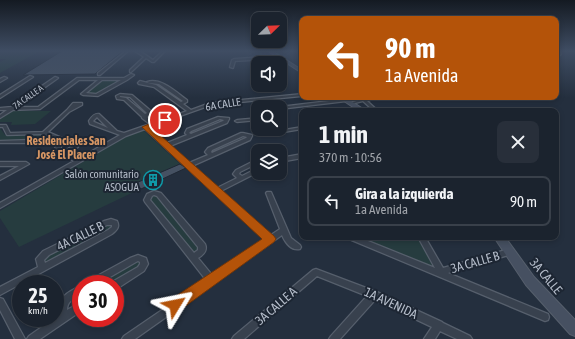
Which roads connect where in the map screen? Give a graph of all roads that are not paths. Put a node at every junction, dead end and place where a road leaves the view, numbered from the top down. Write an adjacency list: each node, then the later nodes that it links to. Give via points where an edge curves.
1 (107, 67): 3 (street)
2 (136, 67): 8 (street)
3 (99, 74)
4 (31, 77): 11 (street)
5 (5, 78): 9 (street)
6 (56, 78): 19 (street, 7A CALLE A)
7 (101, 79): 8 (street); 8 (street, via 83,94 96,95); 19 (street, via 77,80 39,108)
8 (126, 79)
9 (0, 81)
10 (299, 95): 21 (street, 6A CALLE, via 213,104)
11 (0, 97)
12 (346, 100): 13 (street); 15 (street); 16 (main road)
13 (364, 100): 17 (street)
14 (181, 104): 14 (street, via 155,86 140,83 160,83 186,101); 21 (street)
15 (287, 107)
16 (358, 108)
17 (373, 108)
18 (0, 109): 19 (street)
19 (11, 109): 22 (street, 7A CALLE A)
20 (68, 111): 32 (street)
21 (190, 111): 26 (street, 6A CALLE)
22 (0, 117)
23 (144, 117): 23 (street, via 125,99 117,97 131,96 150,113); 26 (street)
24 (251, 120): 25 (street)
25 (237, 121)
26 (153, 124): 28 (street, 6A CALLE)
27 (0, 126): 32 (street, via 4,126 9,134)
28 (146, 127): 33 (street, 6A CALLE); 37 (street)
29 (299, 128): 30 (street)
30 (287, 130)
31 (115, 131): 31 (street, via 92,123 91,121 97,115); 33 (street)
32 (44, 133): 35 (street)
33 (124, 135): 43 (street, 6A CALLE)
34 (190, 136): 34 (street, via 187,133 189,130 220,118 227,119); 37 (street)
35 (59, 140): 36 (street); 38 (street, via 58,151); 38 (street, via 76,146)
36 (0, 142)
37 (167, 145): 44 (street)
38 (64, 154): 43 (street)
39 (211, 156): 39 (street, via 208,152 210,149 243,134 250,136); 44 (street)
40 (299, 157): 41 (street)
41 (287, 159)
42 (6, 160): 47 (street, via 0,164 26,164)
43 (78, 161): 51 (street, 6A CALLE)
44 (190, 165): 49 (street)
45 (251, 165): 48 (street, via 237,172)
46 (251, 173): 48 (street)
47 (0, 178)
48 (241, 178): 49 (street)
49 (218, 190): 53 (street)
50 (269, 193): 52 (street)
51 (0, 206)
52 (284, 230): 53 (street); 57 (street, via 288,240)
53 (270, 239): 65 (street)
54 (358, 240): 62 (street)
55 (423, 240): 62 (street)
56 (501, 240): 58 (main road, 3A CALLE)
57 (297, 247)
58 (509, 252): 62 (street, 3A CALLE B); 76 (main road, 3A CALLE, via 530,281)
59 (193, 257): 59 (street, via 147,199 149,195 159,194 202,246 201,252); 65 (street)
60 (42, 267): 60 (street, 4A CALLE B, via 40,259 46,253 106,223 115,223 115,228 110,232); 66 (street, 4A CALLE B)
61 (314, 272): 67 (street, 1A AVENIDA); 80 (street, 3A CALLE A)
62 (441, 273): 73 (street)
63 (107, 275): 64 (street, via 133,260 143,260 141,269)
64 (124, 279)
65 (211, 280): 79 (street)
66 (0, 291)
67 (374, 295): 74 (street, 1A AVENIDA); 81 (street)
68 (72, 296): 70 (street)
69 (0, 302): 77 (street)
70 (64, 302)
71 (72, 312): 72 (street)
72 (64, 317)
73 (545, 317)
74 (439, 325): 82 (street); 83 (street, 1A AVENIDA)
75 (49, 327): 78 (street)
76 (575, 329)
77 (20, 339)
78 (32, 339)
79 (127, 339)
80 (237, 339)
81 (334, 339)
82 (429, 339)
83 (467, 339)

